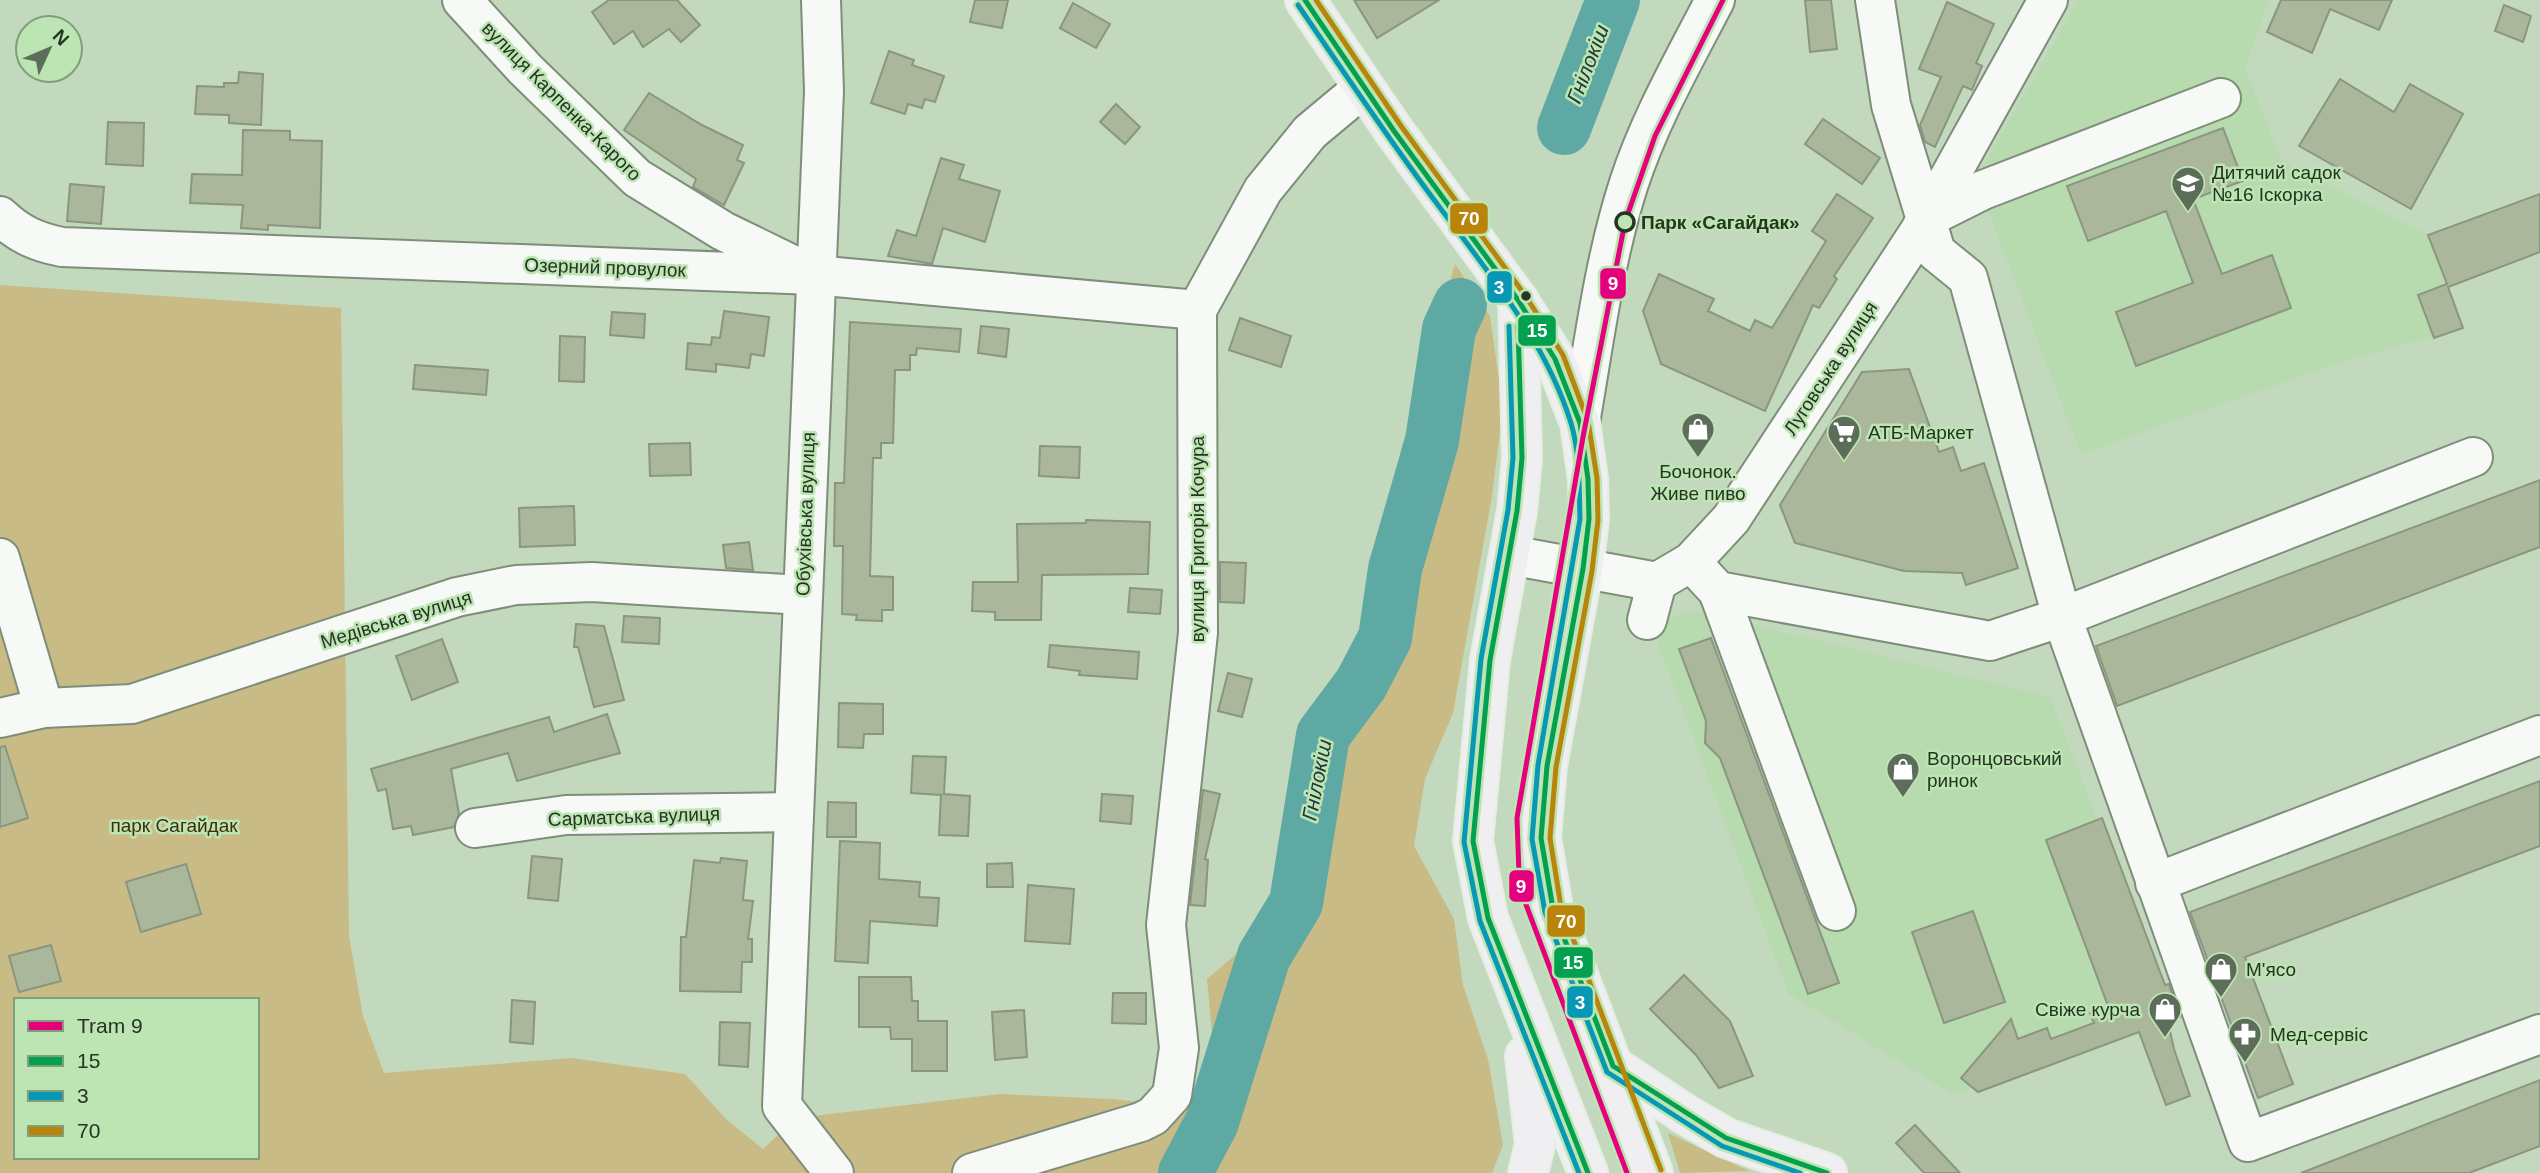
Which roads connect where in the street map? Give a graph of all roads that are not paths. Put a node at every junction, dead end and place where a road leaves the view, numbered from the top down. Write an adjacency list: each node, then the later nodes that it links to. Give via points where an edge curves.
1 (462, 0): 11 (street, вулиця Карпенка-Карого, via 637,178 723,231)
2 (821, 0): 11 (street, Обухівська вулиця, via 824,92)
3 (1305, 0): 7 (main road)
4 (1714, 0): 14 (street, via 1653,123 1630,181 1614,238)
5 (1875, 0): 9 (street, via 1891,105)
6 (2048, 0): 9 (street, Луговська вулиця)
7 (1364, 87): 12 (main road); 13 (street, вулиця Григорія Кочура, via 1310,132 1264,190)
8 (2221, 98): 9 (street, via 1983,190)
9 (1925, 219): 18 (street, Луговська вулиця, via 1731,519); 23 (street, via 1936,252 1968,278)
10 (8, 223): 11 (street, Озерний провулок, via 37,242 62,247)
11 (814, 275): 13 (street, Озерний провулок); 22 (street, Обухівська вулиця)
12 (1518, 300): 14 (main road, via 1555,359); 16 (main road, via 1522,458)
13 (1197, 310): 36 (street, вулиця Григорія Кочура, via 1198,633 1166,925 1179,1048 1172,1095 1153,1116)
14 (1580, 423): 19 (main road, via 1589,519)
15 (2473, 457): 23 (street)
16 (1510, 555): 19 (street); 32 (main road, via 1490,660 1473,841 1488,918)
17 (0, 558): 25 (street)
18 (1691, 562): 20 (street, Луговська вулиця); 21 (street)
19 (1583, 569): 20 (street); 34 (main road, via 1547,766 1541,838 1553,909)
20 (1657, 582): 24 (street)
21 (1718, 591): 23 (street, via 1990,641); 31 (street)
22 (801, 595): 25 (street, Медівська вулиця, via 592,582 516,585 457,597 132,704); 28 (street, Обухівська вулиця)
23 (2063, 617): 30 (street)
24 (1647, 620)
25 (44, 708): 26 (street, Медівська вулиця)
26 (0, 718)
27 (2540, 735): 30 (street)
28 (793, 812): 29 (street, Сарматська вулиця, via 566,815); 35 (street, Обухівська вулиця, via 782,1106)
29 (475, 828)
30 (2155, 883): 33 (street, via 2248,1142)
31 (1836, 911)
32 (1514, 992): 37 (main road, via 1532,1094 1535,1144); 38 (main road)
33 (2540, 1034)
34 (1613, 1066): 39 (main road); 40 (main road, via 1726,1138)
35 (834, 1173)
36 (972, 1173)
37 (1528, 1173)
38 (1588, 1173)
39 (1653, 1173)
40 (1827, 1173)

